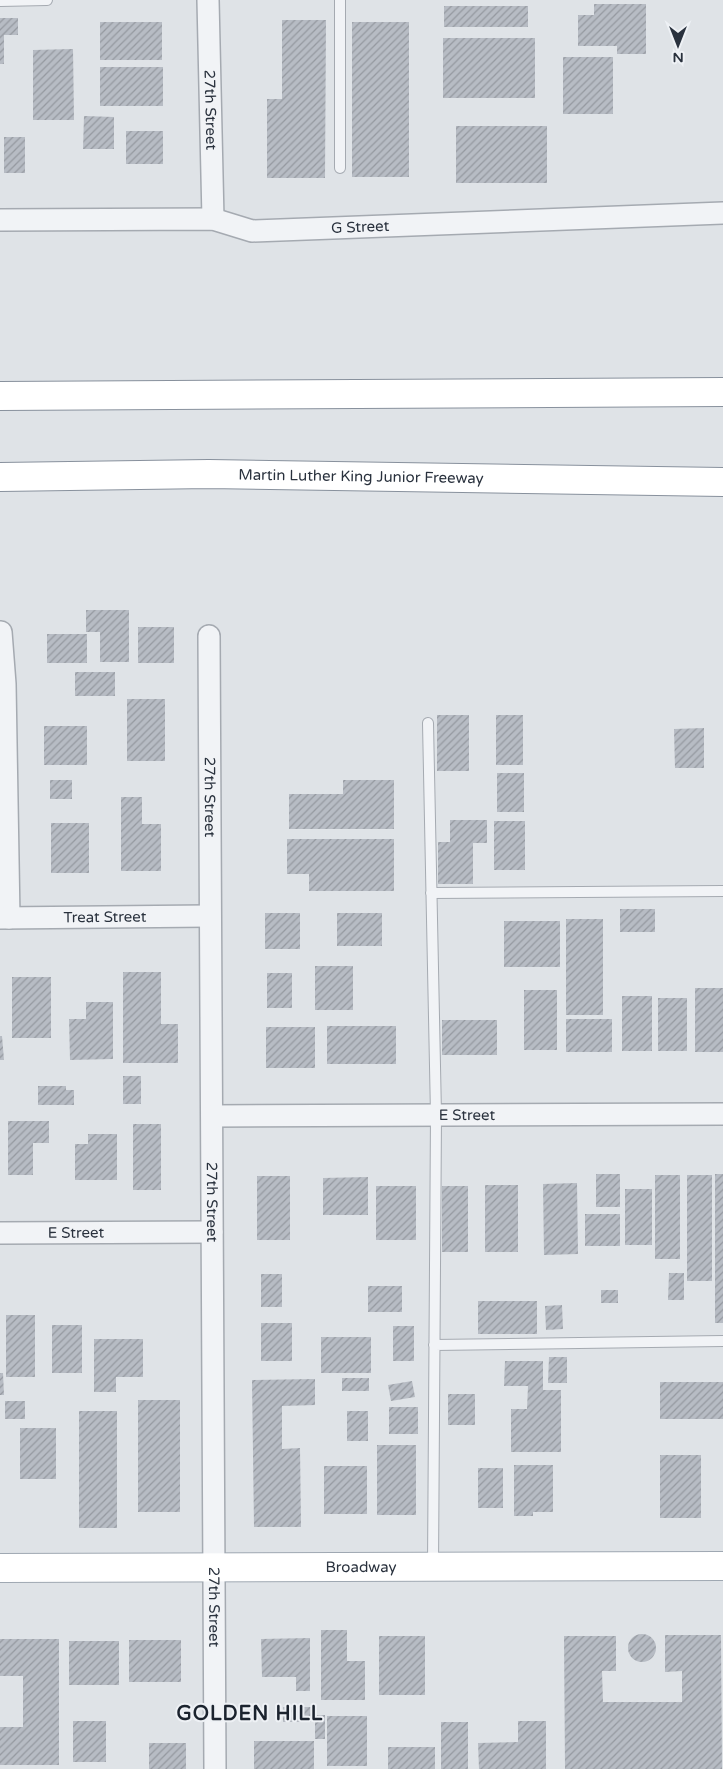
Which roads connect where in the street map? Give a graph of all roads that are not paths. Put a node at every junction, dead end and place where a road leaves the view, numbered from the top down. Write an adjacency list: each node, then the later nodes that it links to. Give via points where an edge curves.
1 (47, 0): 4 (lane)
2 (208, 0): 7 (street, 27th Street)
3 (340, 0): 5 (lane)
4 (0, 1)
5 (340, 168)
6 (723, 213): 7 (street, G Street, via 252,231)
7 (213, 219): 8 (street, G Street)
8 (0, 220)
9 (723, 386): 10 (main road)
10 (659, 392): 11 (main road); 12 (main road)
11 (723, 392)
12 (0, 396)
13 (0, 476): 14 (main road, Martin Luther King Junior Freeway, via 209,474)
14 (723, 482)
15 (1, 632): 21 (street)
16 (209, 636): 20 (street, 27th Street)
17 (428, 723): 19 (lane)
18 (723, 891): 19 (lane)
19 (431, 893): 23 (lane)
20 (209, 916): 21 (street, Treat Street); 24 (street, 27th Street)
21 (4, 918)
22 (723, 1114): 23 (street, E Street)
23 (436, 1115): 24 (street, E Street); 28 (lane)
24 (212, 1116): 25 (street, 27th Street)
25 (212, 1232): 26 (street, E Street); 29 (street, 27th Street)
26 (0, 1233)
27 (723, 1341): 28 (lane)
28 (434, 1345): 31 (lane)
29 (215, 1566): 31 (main road, Broadway); 32 (main road, Broadway); 33 (street, 27th Street)
30 (723, 1566): 31 (main road, Broadway)
31 (433, 1567)
32 (0, 1568)
33 (215, 1769)

